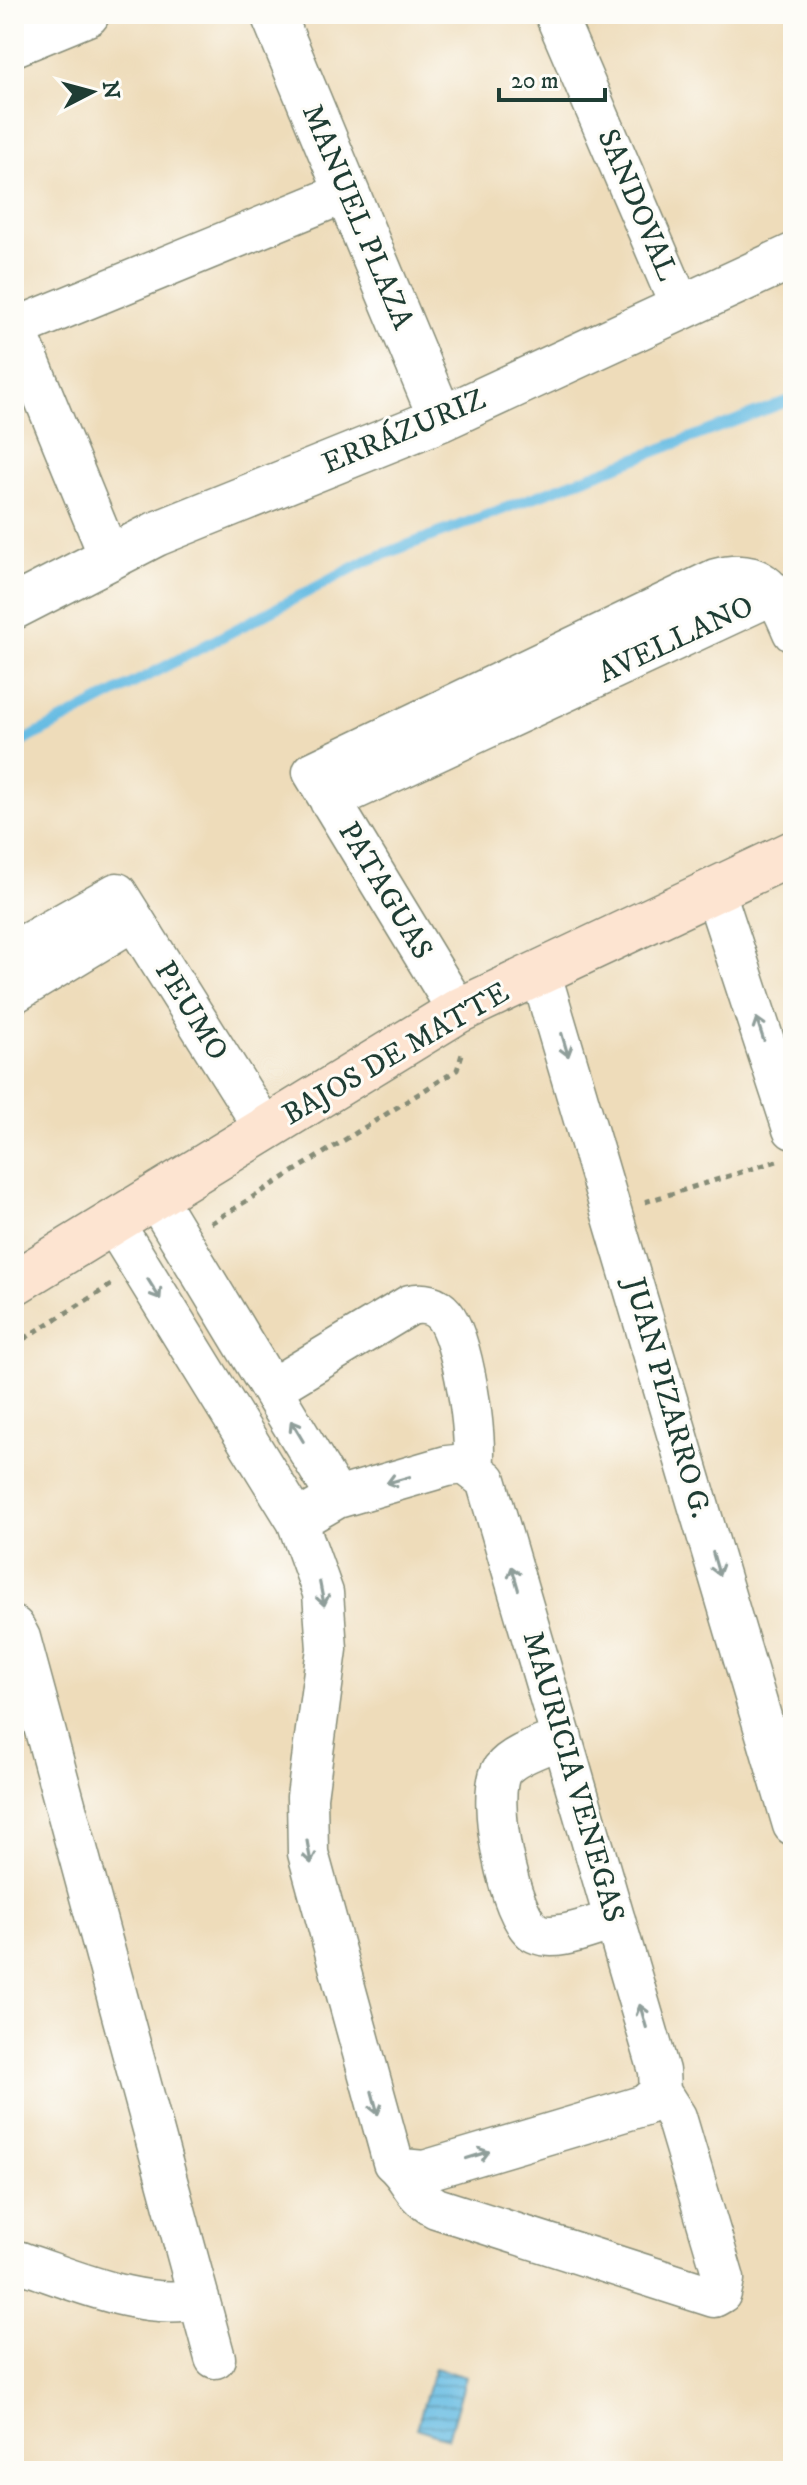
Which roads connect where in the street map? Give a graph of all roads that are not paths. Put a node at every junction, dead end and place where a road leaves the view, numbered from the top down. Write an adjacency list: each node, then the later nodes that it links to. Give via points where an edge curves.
1 (87, 14): 4 (street)
2 (273, 14): 5 (street, MANUEL PLAZA)
3 (555, 14): 7 (street, SANDOVAL)
4 (14, 44)
5 (347, 192): 8 (street); 9 (street, MANUEL PLAZA)
6 (793, 256): 7 (street, ERRÁZURIZ)
7 (681, 308): 9 (street, ERRÁZURIZ)
8 (15, 326): 10 (street)
9 (441, 419): 10 (street, ERRÁZURIZ)
10 (109, 556): 11 (street, ERRÁZURIZ)
11 (14, 607)
12 (793, 632): 13 (street, AVELLANO, via 776,593 765,584 728,576 692,588)
13 (321, 786): 20 (street, PATAGUAS)
14 (793, 853): 15 (main road, BAJOS DE MATTE)
15 (714, 889): 18 (main road, BAJOS DE MATTE); 22 (street, one-way to 15)
16 (125, 907): 17 (street); 19 (street); 21 (street, PEUMO)
17 (14, 951)
18 (540, 971): 20 (main road, BAJOS DE MATTE); 32 (street, JUAN PIZARRO G., one-way to 32)
19 (14, 993)
20 (462, 1026): 21 (main road, BAJOS DE MATTE)
21 (265, 1129): 23 (main road, BAJOS DE MATTE)
22 (786, 1145)
23 (155, 1197): 24 (main road, BAJOS DE MATTE); 26 (street)
24 (113, 1222): 25 (main road, BAJOS DE MATTE); 29 (street, one-way to 29)
25 (14, 1283)
26 (271, 1389): 27 (street, via 402,1309 427,1304 443,1313 452,1330 475,1427); 28 (street, one-way to 26)
27 (473, 1467): 28 (street, one-way to 28, via 447,1466); 31 (street, MAURICIA VENEGAS, one-way to 27, via 489,1488)
28 (337, 1498): 29 (street)
29 (297, 1521): 35 (street, one-way to 35, via 323,1593 327,1649 307,1797 308,1853 388,2151)
30 (16, 1636): 37 (street)
31 (562, 1738): 33 (street, MAURICIA VENEGAS); 33 (street, via 511,1761 498,1778 498,1824 508,1875 522,1918 535,1932 555,1935)
32 (793, 1825)
33 (615, 1920): 34 (street, MAURICIA VENEGAS, one-way to 33, via 659,2071)
34 (660, 2092): 35 (street, one-way to 34, via 424,2171 645,2105); 35 (street, MAURICIA VENEGAS, via 676,2117 724,2279 725,2287 714,2297 436,2208 413,2191)
35 (402, 2169)
36 (14, 2260): 37 (street, via 156,2303)
37 (199, 2298): 38 (street)
38 (215, 2358)

